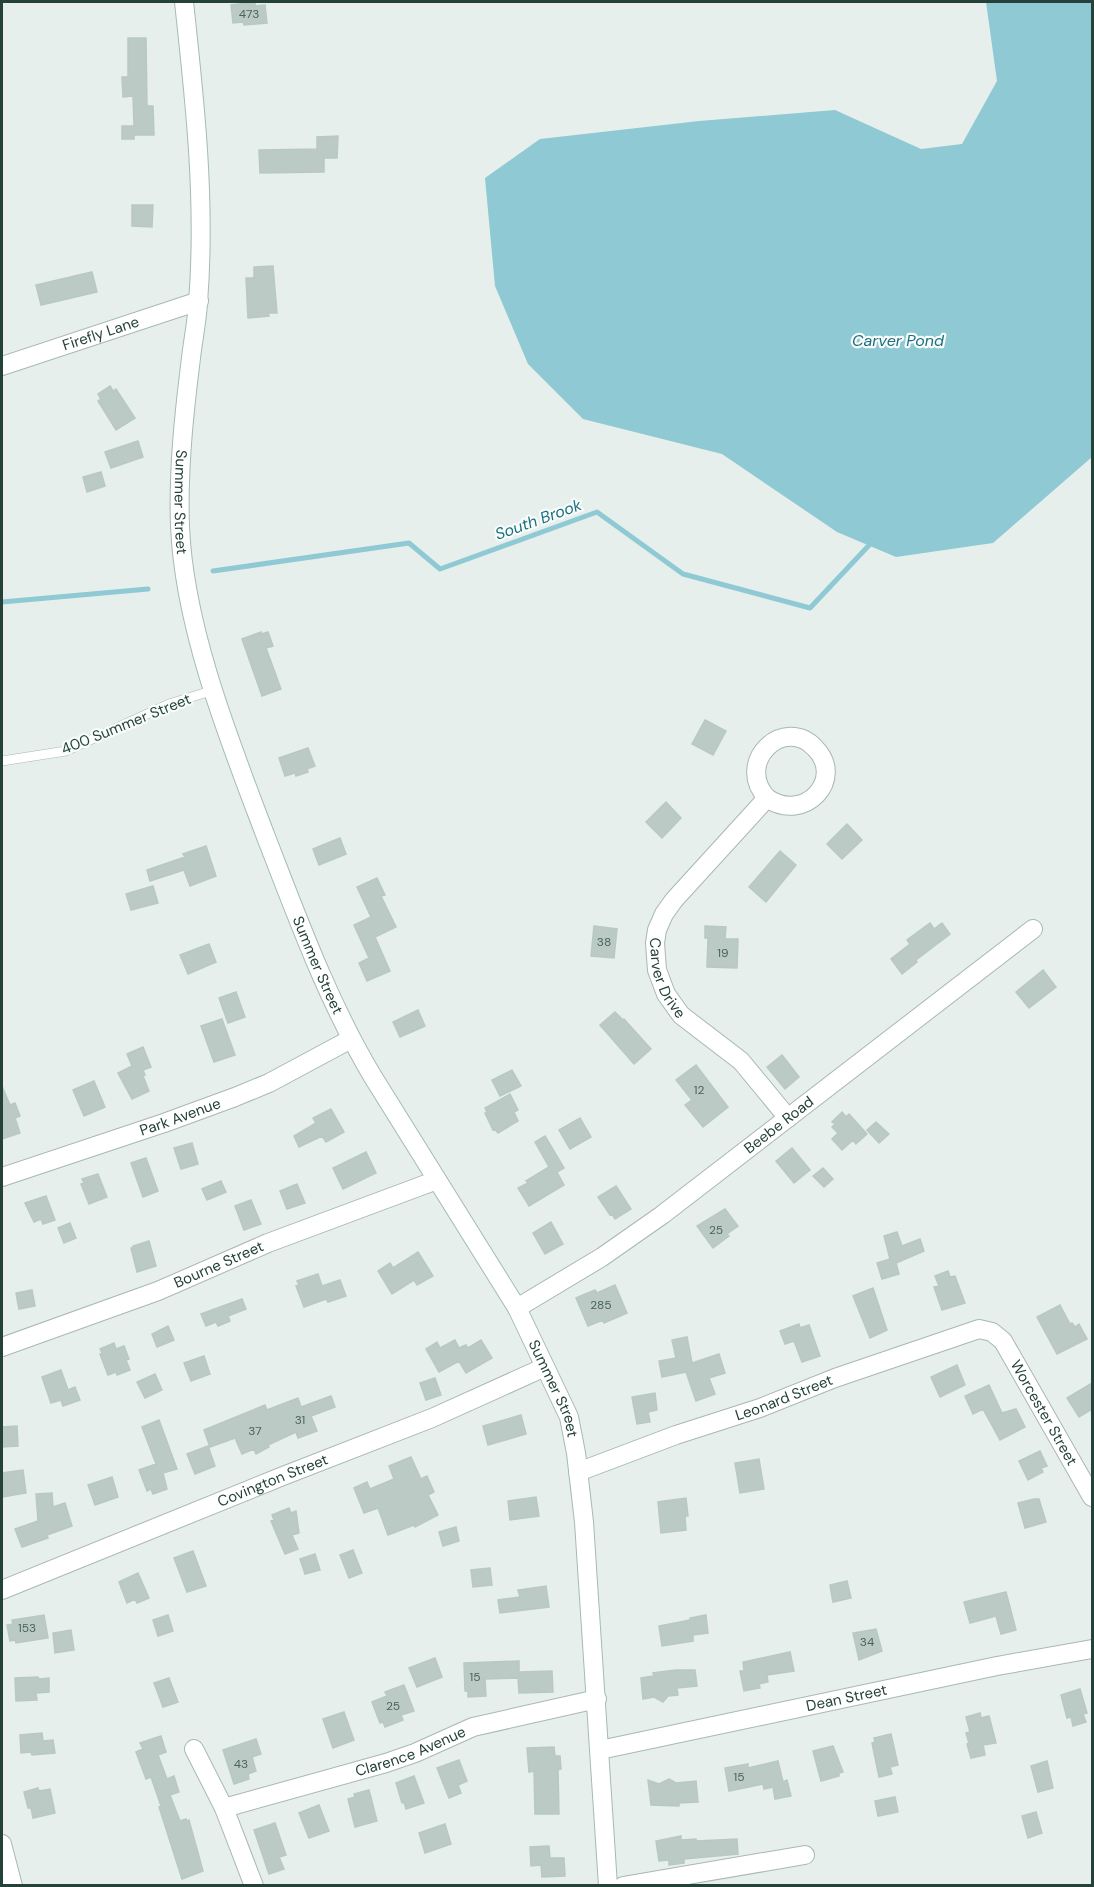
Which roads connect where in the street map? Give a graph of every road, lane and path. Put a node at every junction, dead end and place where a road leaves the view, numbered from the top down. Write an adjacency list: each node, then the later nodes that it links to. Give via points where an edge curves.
1 (184, 2): 2 (street, Summer Street, via 201,189)
2 (198, 301): 3 (street, Firefly Lane); 4 (street, Summer Street, via 182,446 180,527 186,577)
3 (2, 366)
4 (214, 690): 5 (lane, 400 Summer Street, via 169,705 66,751); 8 (street, Summer Street, via 276,861)
5 (2, 761)
6 (767, 798): 9 (street, Carver Drive, via 664,914 657,930 655,957 666,994 681,1015 741,1061)
7 (1033, 929): 9 (street, Beebe Road)
8 (351, 1039): 10 (street, Park Avenue, via 235,1097); 11 (street, Summer Street)
9 (788, 1118): 12 (street, Beebe Road, via 633,1236)
10 (2, 1177)
11 (437, 1180): 12 (street, Summer Street); 14 (street, Bourne Street, via 268,1243 158,1291)
12 (517, 1308): 15 (street, Summer Street)
13 (990, 1331): 16 (street, Leonard Street, via 971,1330); 17 (street, Worcester Street, via 1003,1341)
14 (2, 1347)
15 (544, 1367): 16 (street, Summer Street, via 568,1417); 18 (street, Covington Street, via 432,1418)
16 (578, 1472): 20 (street, Summer Street)
17 (1092, 1497)
18 (2, 1590)
19 (1092, 1649): 22 (street, Dean Street)
20 (597, 1699): 22 (street, Summer Street); 23 (street, Clarence Avenue, via 473,1726 386,1763)
21 (194, 1749): 23 (street)
22 (600, 1750): 28 (street, Summer Street)
23 (224, 1808): 27 (street)
24 (2, 1844): 26 (street)
25 (805, 1855): 29 (street)
26 (14, 1886)
27 (254, 1886)
28 (608, 1886)
29 (623, 1886)

